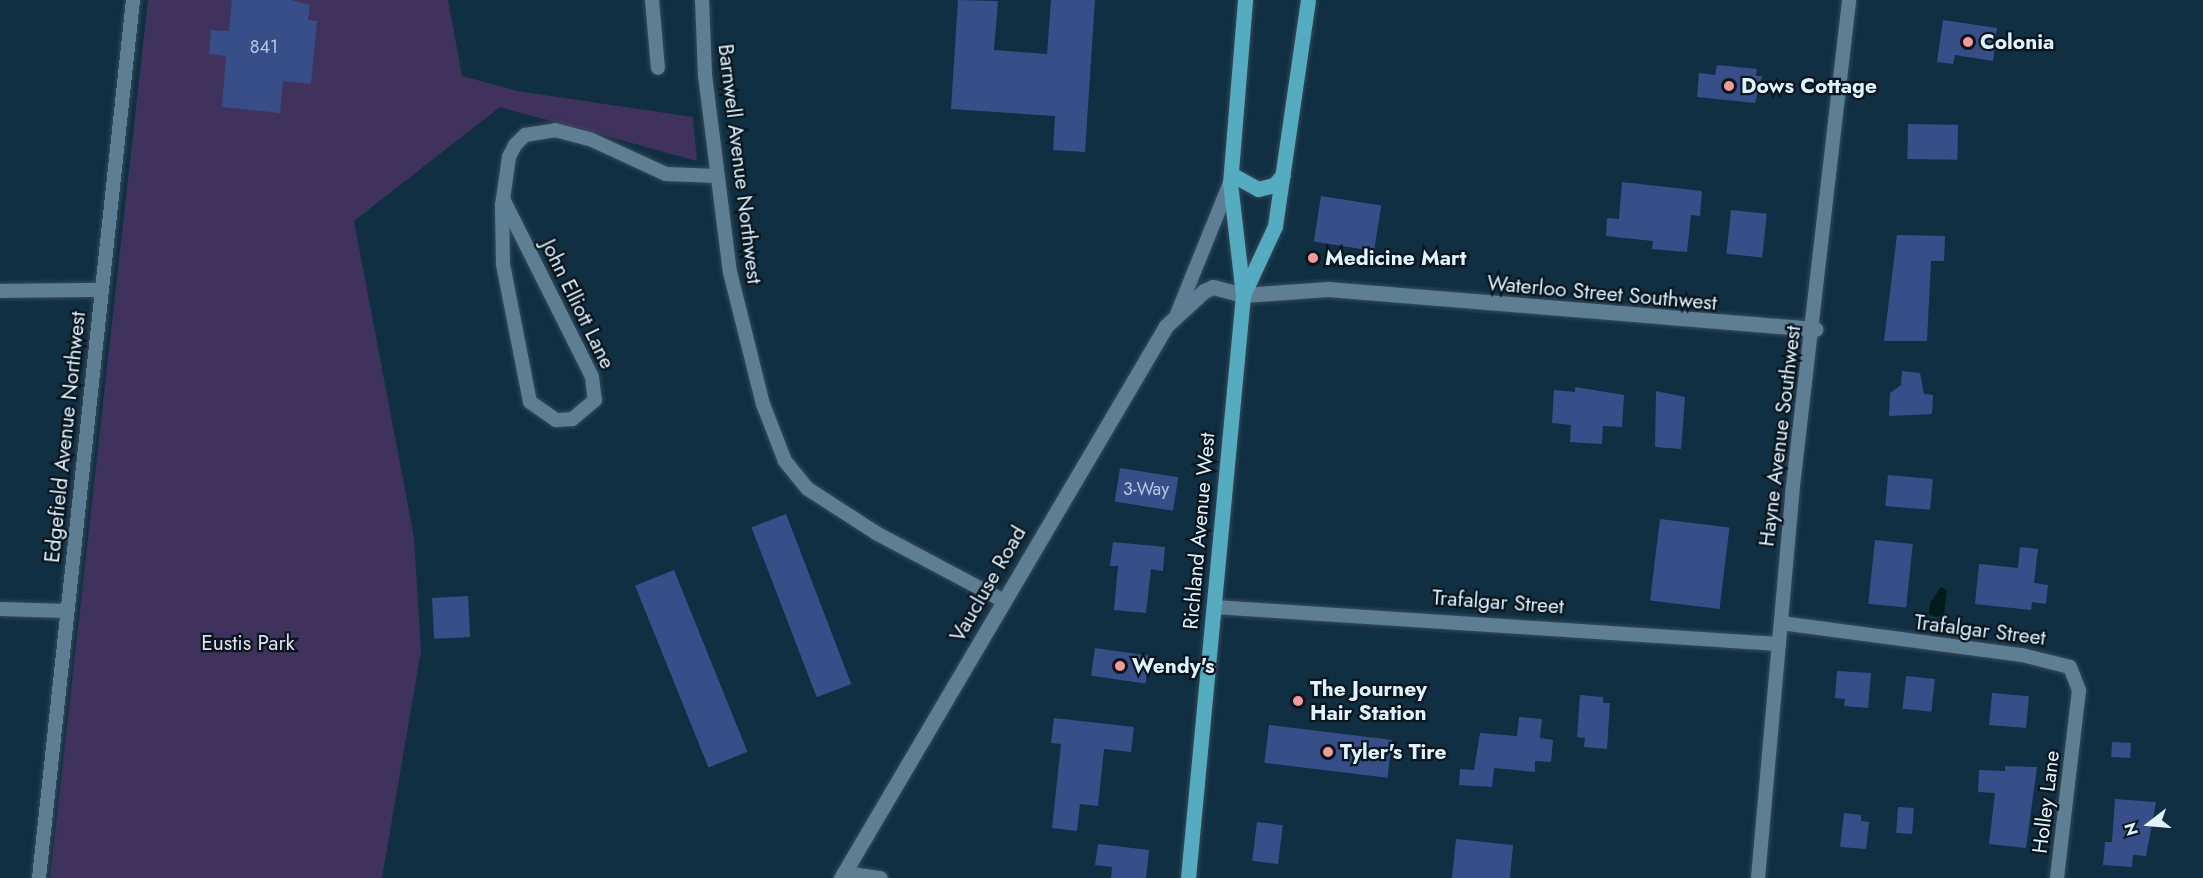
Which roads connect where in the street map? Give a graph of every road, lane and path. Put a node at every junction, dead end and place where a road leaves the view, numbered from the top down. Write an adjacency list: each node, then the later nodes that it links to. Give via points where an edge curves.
1 (133, 0): 12 (street, Edgefield Avenue Northwest)
2 (651, 0): 7 (street)
3 (702, 0): 9 (street, Barnwell Avenue Northwest)
4 (1245, 0): 10 (main road, Richland Avenue West)
5 (1308, 0): 8 (main road, Richland Avenue West)
6 (1849, 0): 16 (street, Hayne Avenue Southwest)
7 (658, 68)
8 (1283, 175): 10 (main road, via 1274,185 1258,189); 14 (main road, Richland Avenue West, via 1275,226)
9 (716, 176): 11 (street, John Elliott Lane, via 666,174 573,133 540,131 515,145); 17 (street, Barnwell Avenue Northwest, via 741,322 763,404 794,474 876,533)
10 (1231, 178): 14 (main road, Richland Avenue West); 15 (street)
11 (503, 199): 11 (street, John Elliott Lane, via 503,264 530,402 556,420 572,419 595,400 592,377)
12 (102, 290): 13 (street); 20 (street, Edgefield Avenue Northwest)
13 (0, 291)
14 (1243, 295): 15 (street, Waterloo Street Southwest, via 1214,287); 16 (street, Waterloo Street Southwest, via 1328,289); 18 (main road, Richland Avenue West)
15 (1177, 314): 17 (street, Vaucluse Road)
16 (1815, 329): 21 (street, Hayne Avenue Southwest)
17 (1002, 600): 24 (street, Vaucluse Road)
18 (1214, 607): 22 (street, Trafalgar Street); 27 (main road, Richland Avenue West)
19 (0, 609): 20 (street)
20 (67, 611): 25 (street, Edgefield Avenue Northwest)
21 (1781, 623): 22 (street, Hayne Avenue Southwest); 23 (street, Trafalgar Street, via 2064,662 2079,680)
22 (1779, 644): 28 (street, Hayne Avenue Southwest)
23 (2075, 731): 29 (street, Holley Lane)
24 (842, 875): 26 (street)
25 (39, 878)
26 (881, 878)
27 (1188, 878)
28 (1758, 878)
29 (2057, 878)

